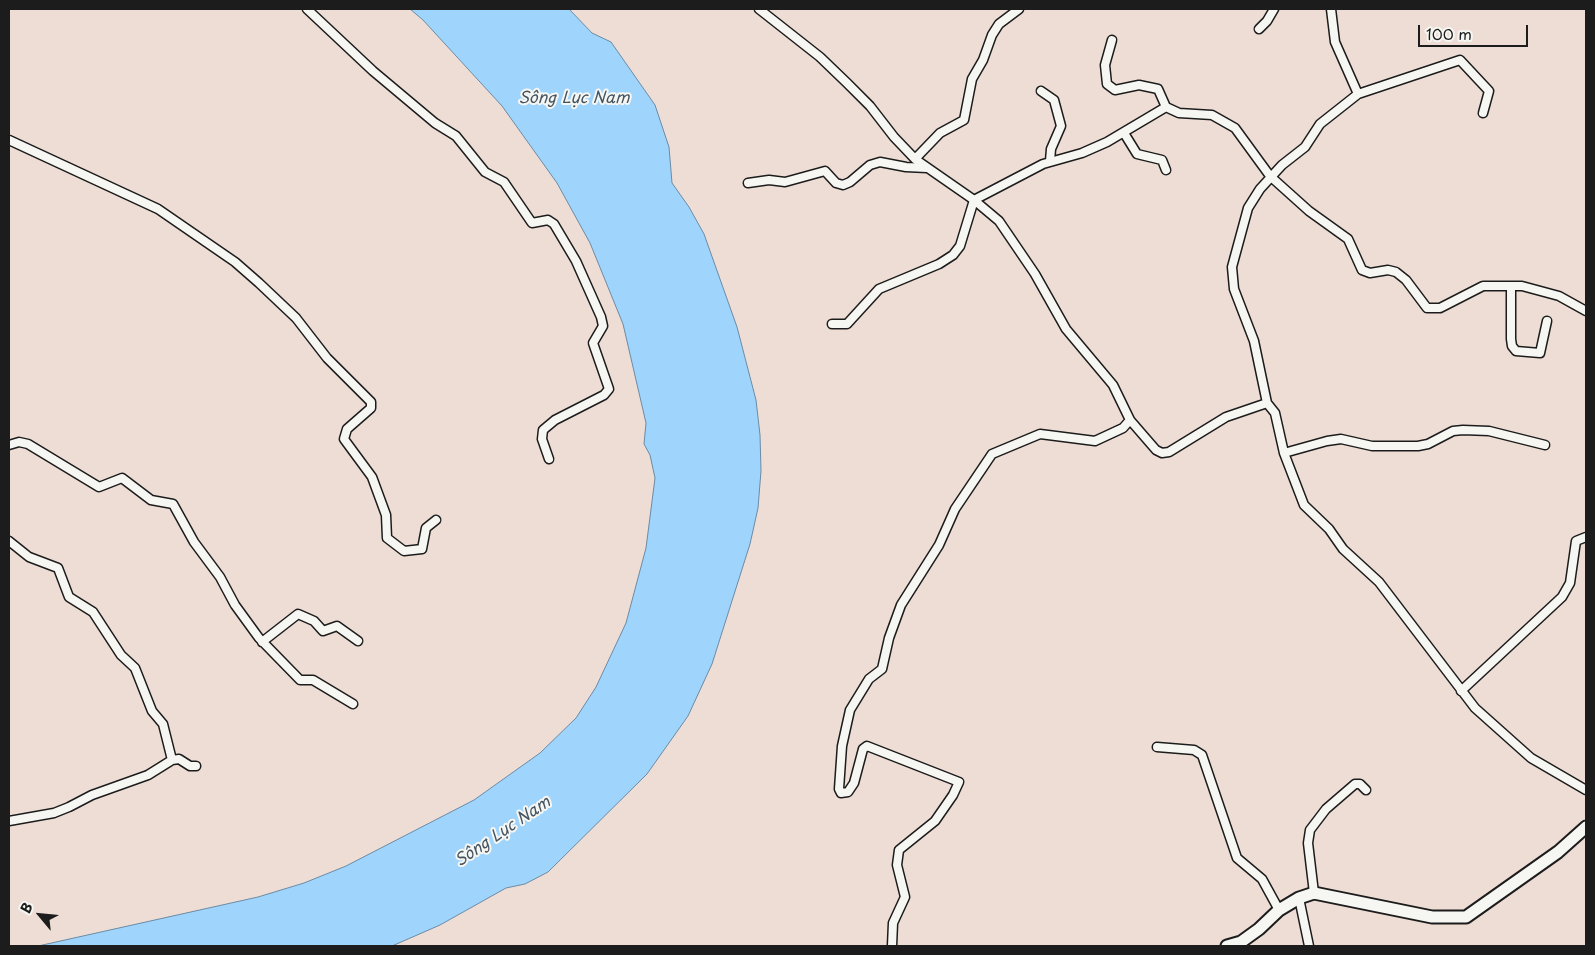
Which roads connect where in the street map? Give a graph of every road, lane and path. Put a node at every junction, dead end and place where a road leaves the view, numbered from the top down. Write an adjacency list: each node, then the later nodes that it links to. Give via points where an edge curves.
1 (307, 9): 30 (street, via 373,71 435,123 456,136 485,172 504,182 532,223 548,220 554,224 576,261 601,317 603,326 593,343 609,389 543,430 542,439)
2 (759, 9): 14 (street, via 843,79)
3 (1019, 9): 14 (street, via 999,24 992,35 972,79 964,120 940,133)
4 (1274, 9): 6 (street)
5 (1331, 9): 9 (street, via 1335,42)
6 (1258, 29)
7 (1112, 40): 10 (street, via 1105,65 1107,84 1115,90 1139,86 1158,89)
8 (1041, 91): 15 (street, via 1054,100 1061,126 1051,149)
9 (1358, 94): 11 (street, via 1460,60 1489,91); 18 (street, via 1320,124 1305,147)
10 (1166, 108): 12 (street); 18 (street, via 1179,113 1212,115 1228,123 1239,132)
11 (1483, 113)
12 (1124, 133): 15 (street, via 1082,153); 17 (street, via 1137,154 1162,160)
13 (9, 140): 31 (street, via 158,209 253,278 296,318 327,358 370,402 371,408 347,429 344,439 372,477 386,515 386,538 406,552 422,549 426,528)
14 (915, 159): 16 (street)
15 (1050, 161): 20 (street)
16 (927, 168): 19 (street, via 880,162 870,165 843,185 836,183 825,171 785,182 769,180); 20 (street)
17 (1166, 170)
18 (1270, 176): 21 (street, via 1309,211 1348,239 1362,270 1370,273 1396,272 1427,308 1440,308 1483,286); 25 (street, via 1248,208 1232,267 1232,276 1254,341)
19 (748, 184)
20 (974, 200): 24 (street, via 957,252 939,264 879,289 846,324); 26 (street, via 1014,240 1066,329 1113,385)
21 (1511, 287): 22 (street, via 1526,287 1554,295); 23 (street, via 1511,338 1516,351 1540,353)
22 (1586, 311)
23 (1547, 321)
24 (832, 324)
25 (1267, 403): 26 (street, via 1226,417 1165,453 1156,450); 29 (street, via 1277,418)
26 (1130, 420): 48 (street, via 1123,428 1095,441 1040,434 992,454 900,605 882,669 868,679 850,710 842,746 841,793 848,792 854,783 863,749 867,746 959,782 935,821 899,850 897,865 904,897 892,923)
27 (9, 445): 35 (street, via 28,444 99,487 122,478 151,500 173,504 194,542)
28 (1545, 445): 29 (street, via 1489,431 1463,430 1418,446 1372,446 1341,439)
29 (1284, 453): 36 (street, via 1304,505 1329,529 1343,549 1379,582)
30 (549, 460)
31 (436, 520)
32 (1586, 537): 36 (street, via 1576,541 1567,591)
33 (9, 541): 39 (street, via 29,557 58,568 69,597 93,612 121,655 138,673 152,711 163,724)
34 (358, 641): 35 (street, via 337,626 323,631 314,621 298,614)
35 (262, 642): 37 (street, via 300,680 313,680)
36 (1461, 691): 42 (street, via 1530,758)
37 (353, 704)
38 (1157, 747): 47 (street, via 1194,750 1202,755 1237,858 1262,879)
39 (172, 760): 40 (street); 43 (street, via 148,775 92,795 69,808)
40 (196, 766)
41 (1366, 790): 45 (street, via 1355,784 1326,809 1310,830 1308,843)
42 (1586, 790)
43 (9, 821)
44 (1586, 827): 45 (street, via 1558,852 1466,917 1432,917)
45 (1314, 893): 46 (street)
46 (1299, 898): 47 (street); 50 (street)
47 (1279, 910): 49 (street, via 1241,942)
48 (892, 946)
49 (1227, 946)
50 (1309, 946)

